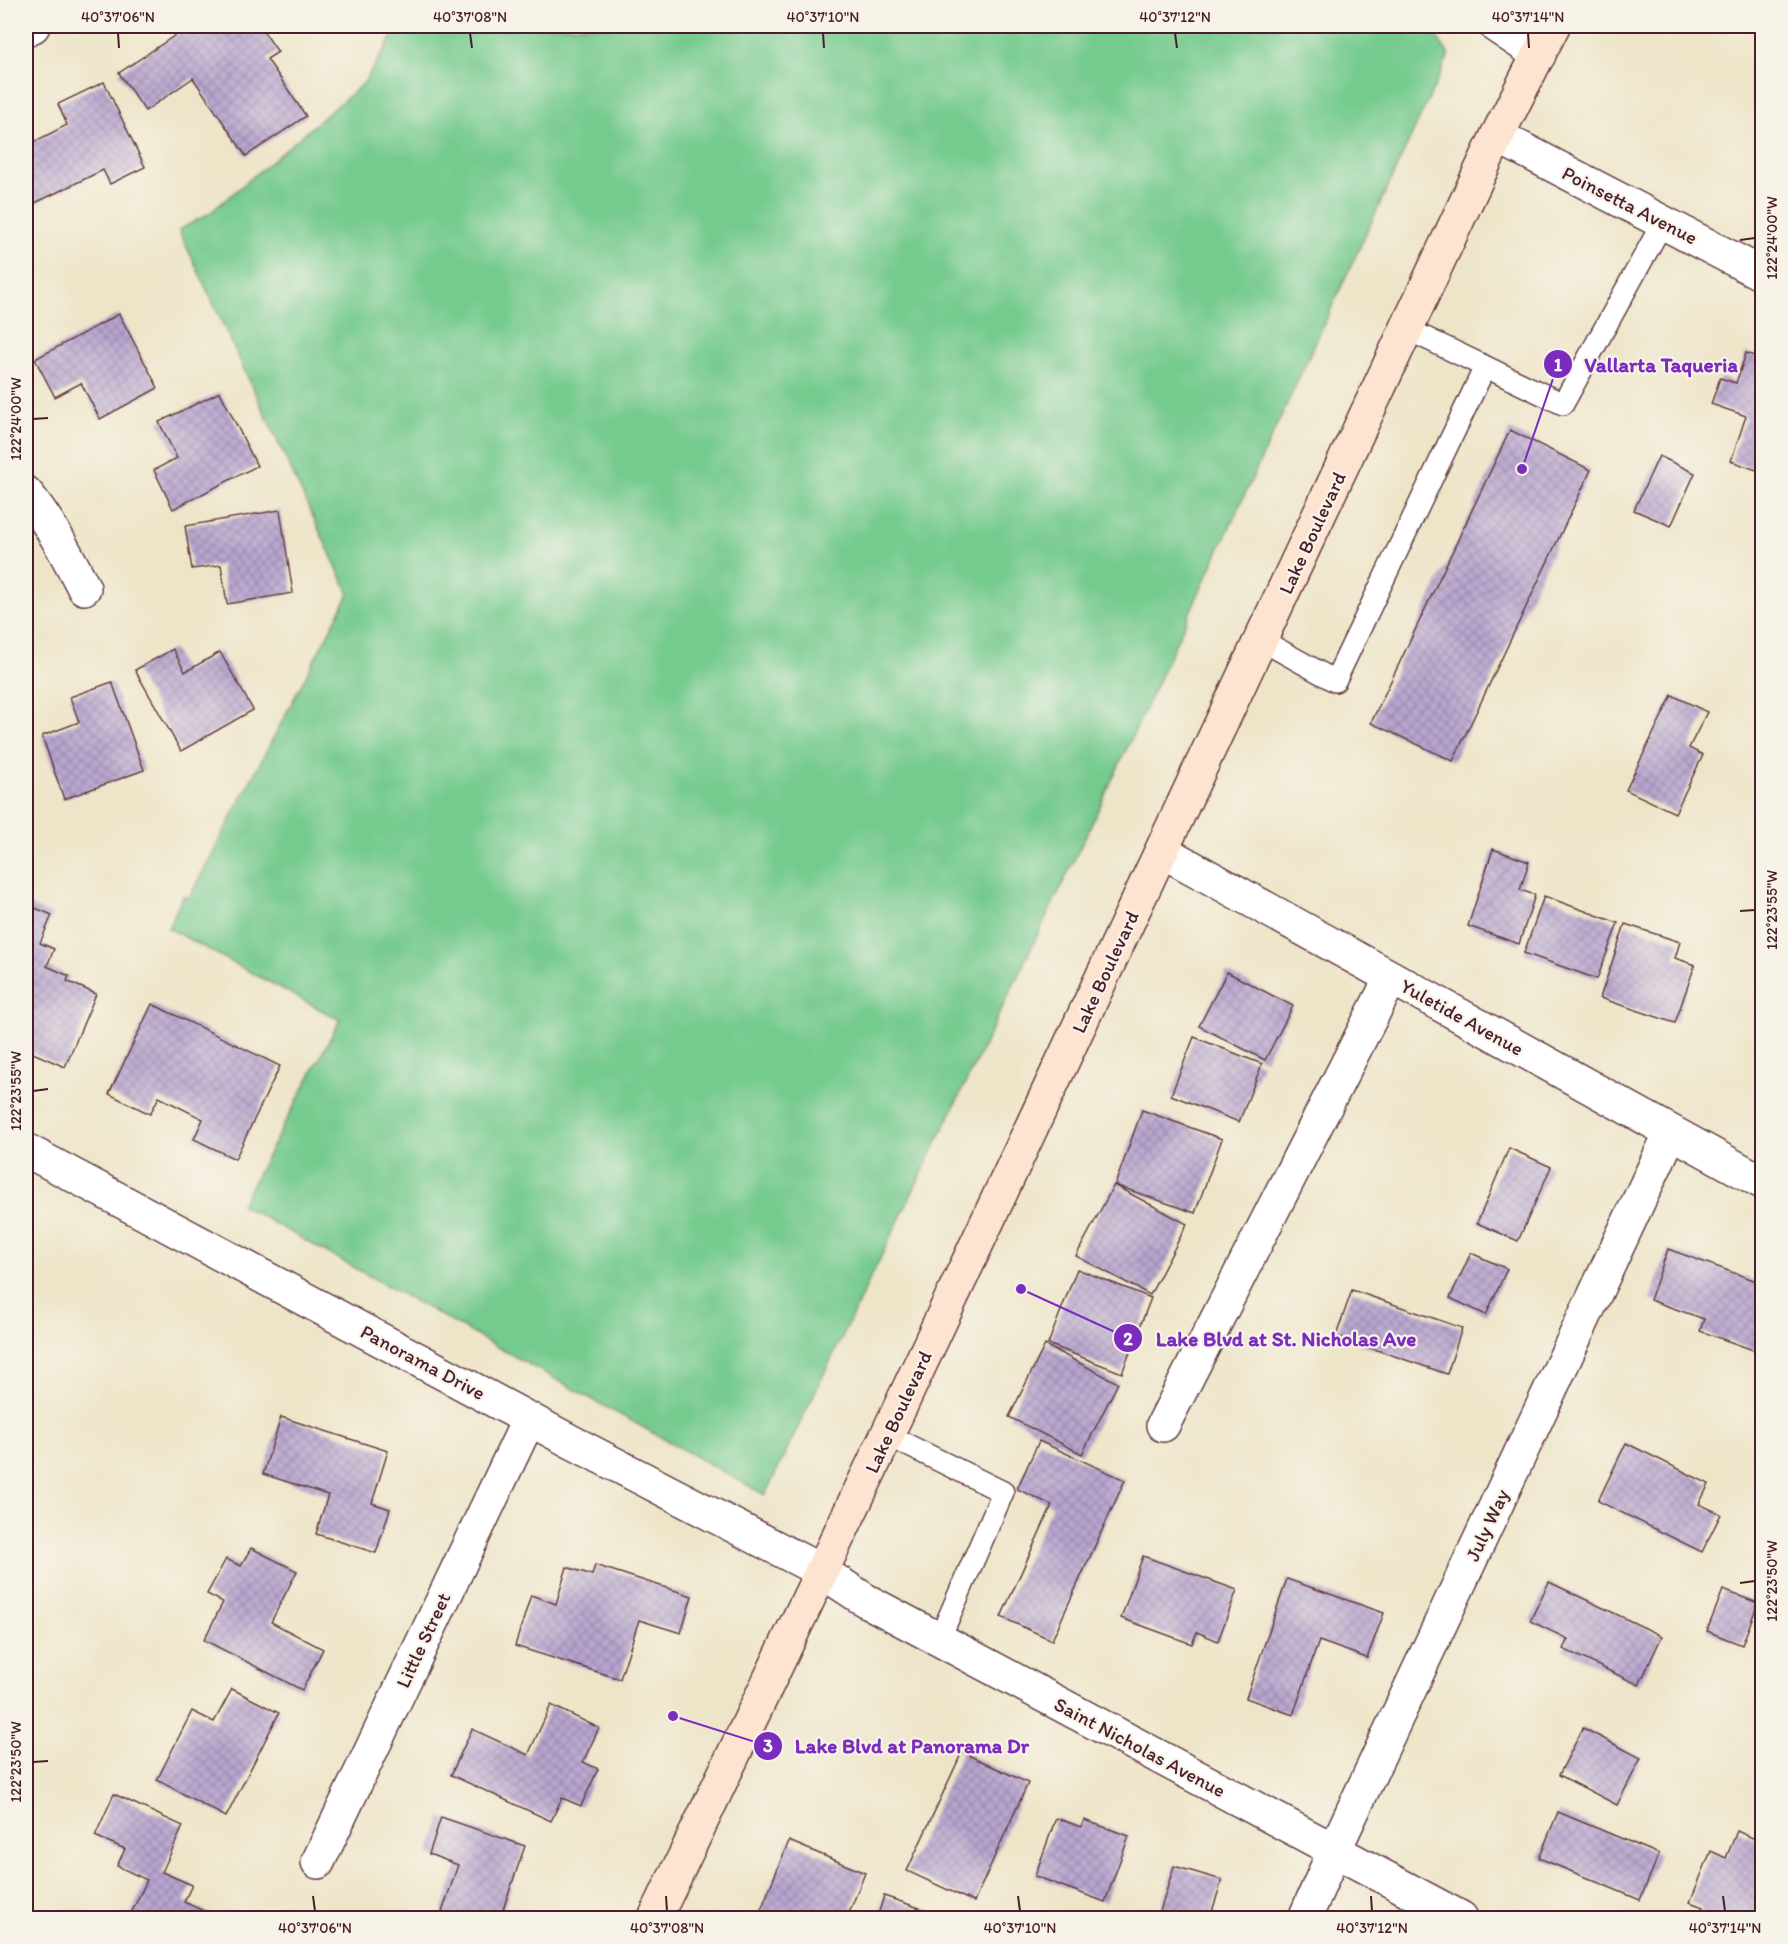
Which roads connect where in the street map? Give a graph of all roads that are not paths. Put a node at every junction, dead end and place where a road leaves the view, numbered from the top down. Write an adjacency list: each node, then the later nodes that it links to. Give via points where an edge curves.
1 (33, 26): 4 (street)
2 (1496, 26): 5 (street)
3 (1553, 26): 5 (main road, Lake Boulevard)
4 (26, 30)
5 (1539, 55): 6 (main road, Lake Boulevard)
6 (1497, 136): 7 (street, Poinsetta Avenue); 9 (main road, Lake Boulevard)
7 (1662, 222): 8 (street, Poinsetta Avenue); 10 (lane, via 1563,404)
8 (1762, 274)
9 (1407, 329): 10 (lane); 13 (main road, Lake Boulevard)
10 (1485, 367): 13 (lane, via 1335,681)
11 (26, 493): 12 (street)
12 (84, 588)
13 (1261, 640): 14 (main road, Lake Boulevard)
14 (1162, 851): 15 (street, Yuletide Avenue); 21 (main road, Lake Boulevard)
15 (1391, 978): 16 (street, Yuletide Avenue); 20 (street)
16 (1671, 1132): 18 (street, Yuletide Avenue); 24 (street, July Way)
17 (26, 1150): 19 (street, Panorama Drive)
18 (1762, 1182)
19 (529, 1419): 22 (street, Panorama Drive); 25 (street, Little Street)
20 (1163, 1425)
21 (887, 1435): 22 (main road, Lake Boulevard); 23 (lane, via 1003,1492)
22 (822, 1571): 23 (street, Saint Nicholas Avenue, via 865,1600); 26 (main road, Lake Boulevard)
23 (939, 1640): 24 (street, Saint Nicholas Avenue)
24 (1334, 1851): 27 (street, July Way); 28 (street, Saint Nicholas Avenue)
25 (318, 1862)
26 (655, 1918)
27 (1305, 1918)
28 (1461, 1918)

